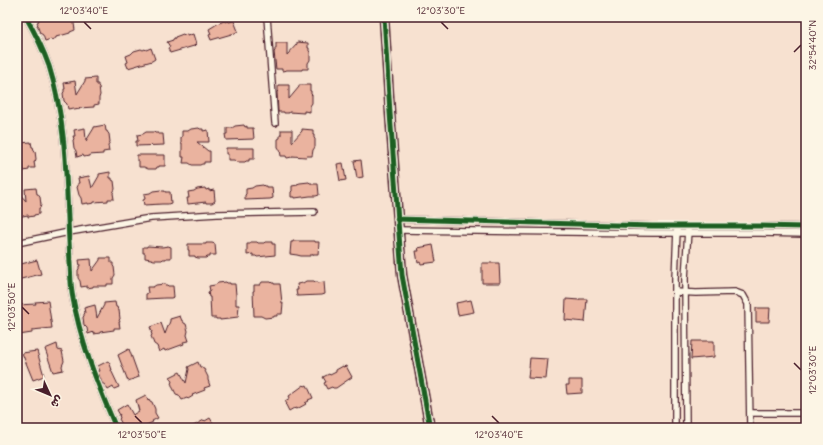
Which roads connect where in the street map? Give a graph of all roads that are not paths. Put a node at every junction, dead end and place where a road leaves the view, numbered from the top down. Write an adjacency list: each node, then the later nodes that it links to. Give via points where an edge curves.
1 (26, 17): 11 (street, via 49,66 62,122)
2 (267, 17): 4 (street)
3 (384, 17): 6 (street)
4 (275, 123)
5 (314, 212): 11 (street, via 151,218)
6 (397, 219): 8 (street); 10 (street)
7 (688, 225): 8 (street); 9 (street); 12 (street)
8 (677, 226): 13 (street)
9 (806, 227)
10 (398, 230): 13 (street); 21 (street, via 402,275)
11 (69, 232): 15 (street); 20 (street, via 72,291 79,326 94,374)
12 (688, 232): 13 (street); 14 (street); 17 (street)
13 (677, 233): 16 (street)
14 (806, 234)
15 (17, 243)
16 (675, 292): 17 (street); 22 (street)
17 (685, 292): 18 (street, via 735,292 743,295 748,304); 23 (street)
18 (750, 413): 19 (street); 24 (street)
19 (806, 413)
20 (116, 428)
21 (430, 428)
22 (675, 428)
23 (686, 428)
24 (750, 428)

